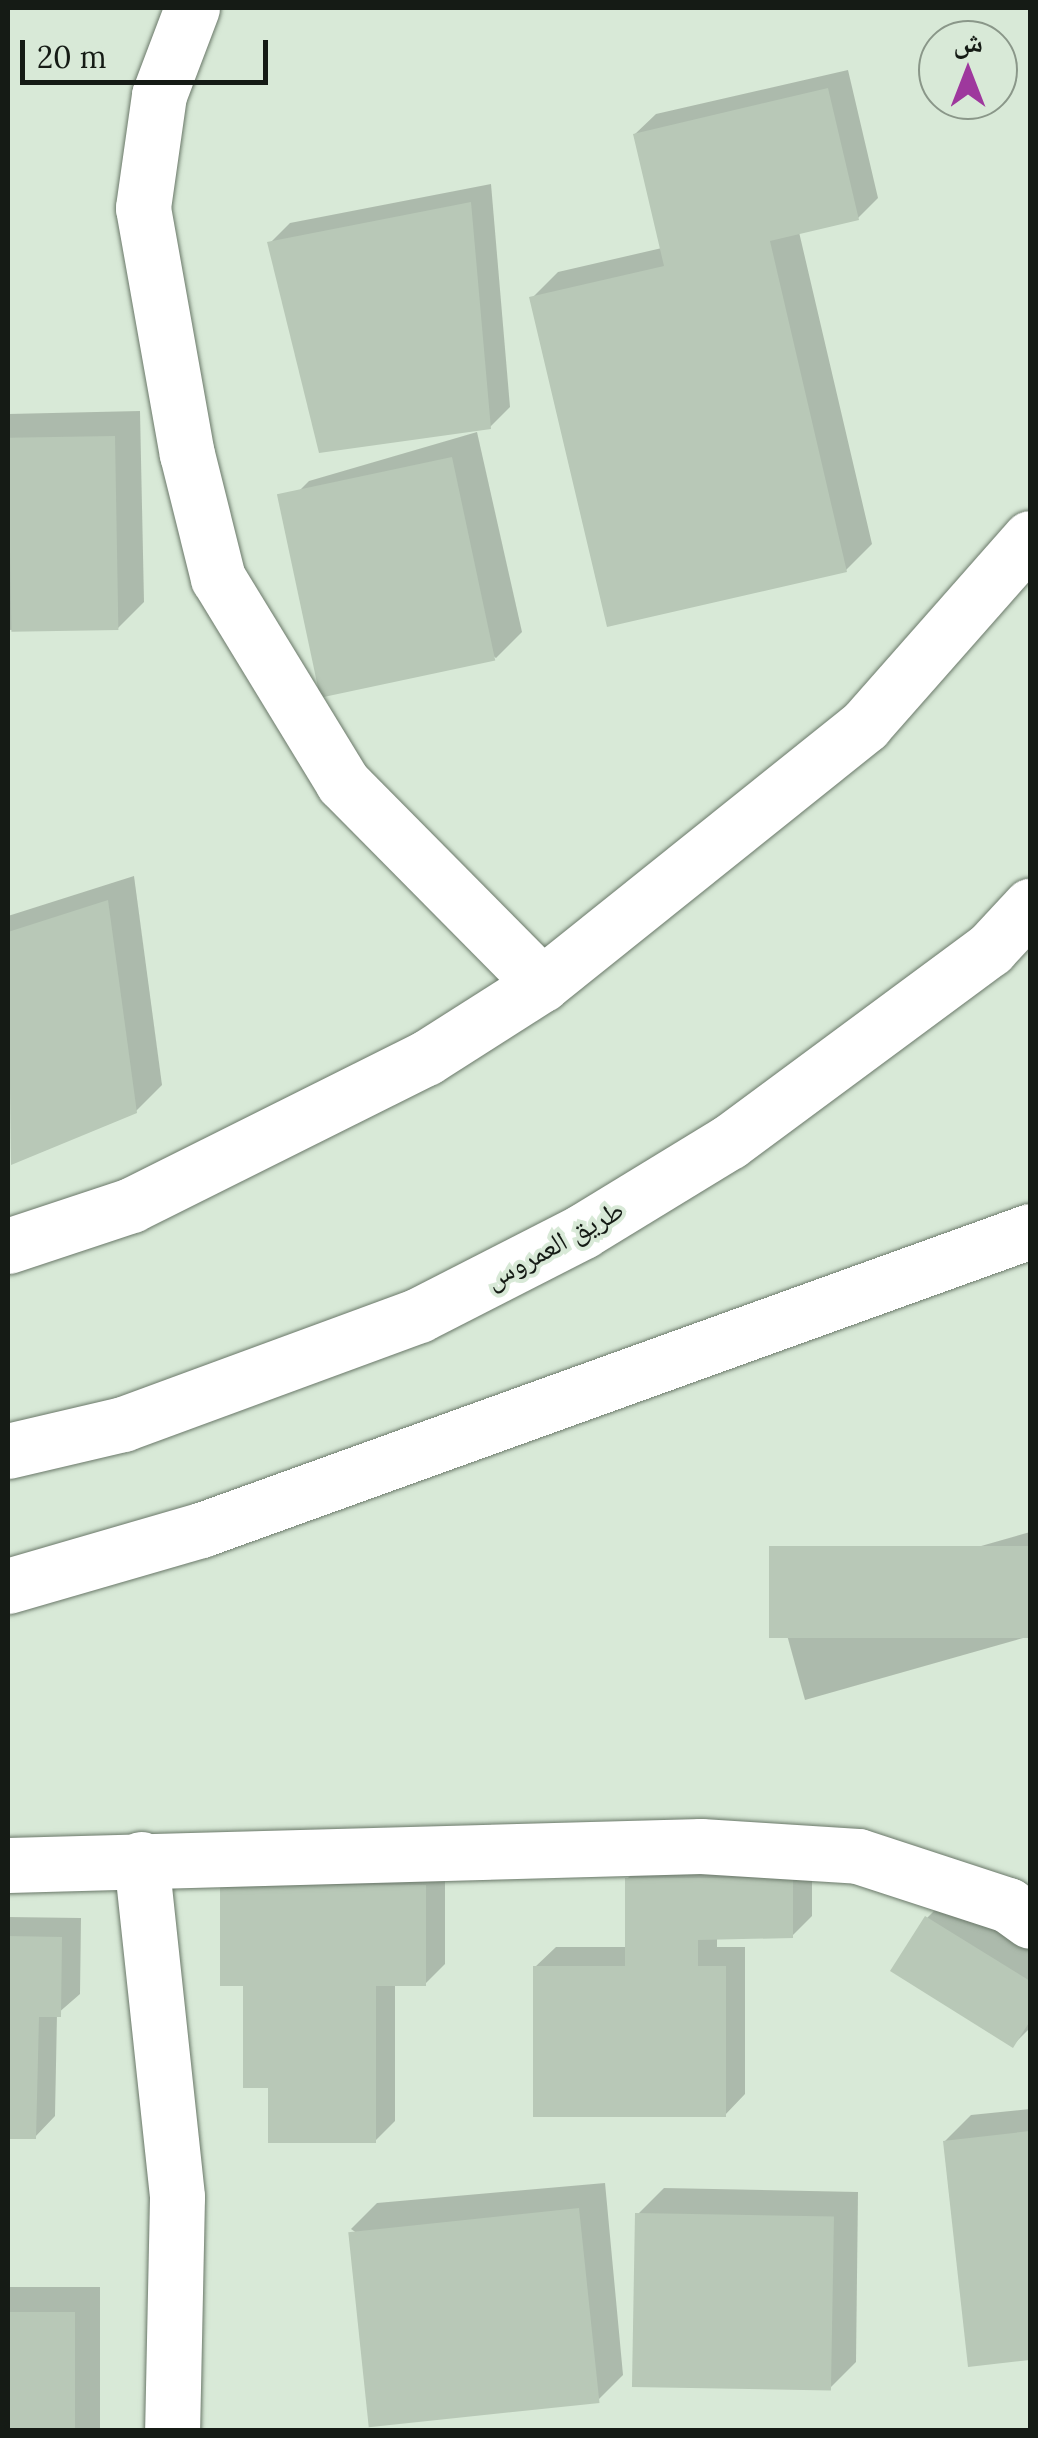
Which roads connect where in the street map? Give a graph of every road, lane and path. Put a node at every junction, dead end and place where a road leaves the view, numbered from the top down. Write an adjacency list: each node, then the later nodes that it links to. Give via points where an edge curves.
1 (192, 8): 4 (street, via 159,95 143,208 187,454 218,578 343,783)
2 (1030, 538): 4 (street, via 865,725)
3 (1030, 906): 7 (street, طريق العمروس, via 990,949 729,1142 583,1231 419,1315 123,1424)
4 (542, 984): 6 (street, via 426,1058 132,1205)
5 (1030, 1231): 8 (street, via 201,1530)
6 (8, 1246)
7 (8, 1450)
8 (8, 1586)
9 (141, 1858): 10 (street); 11 (street, via 701,1846 858,1856 1008,1905); 12 (street, via 177,2197)
10 (8, 1866)
11 (1030, 1921)
12 (172, 2430)

